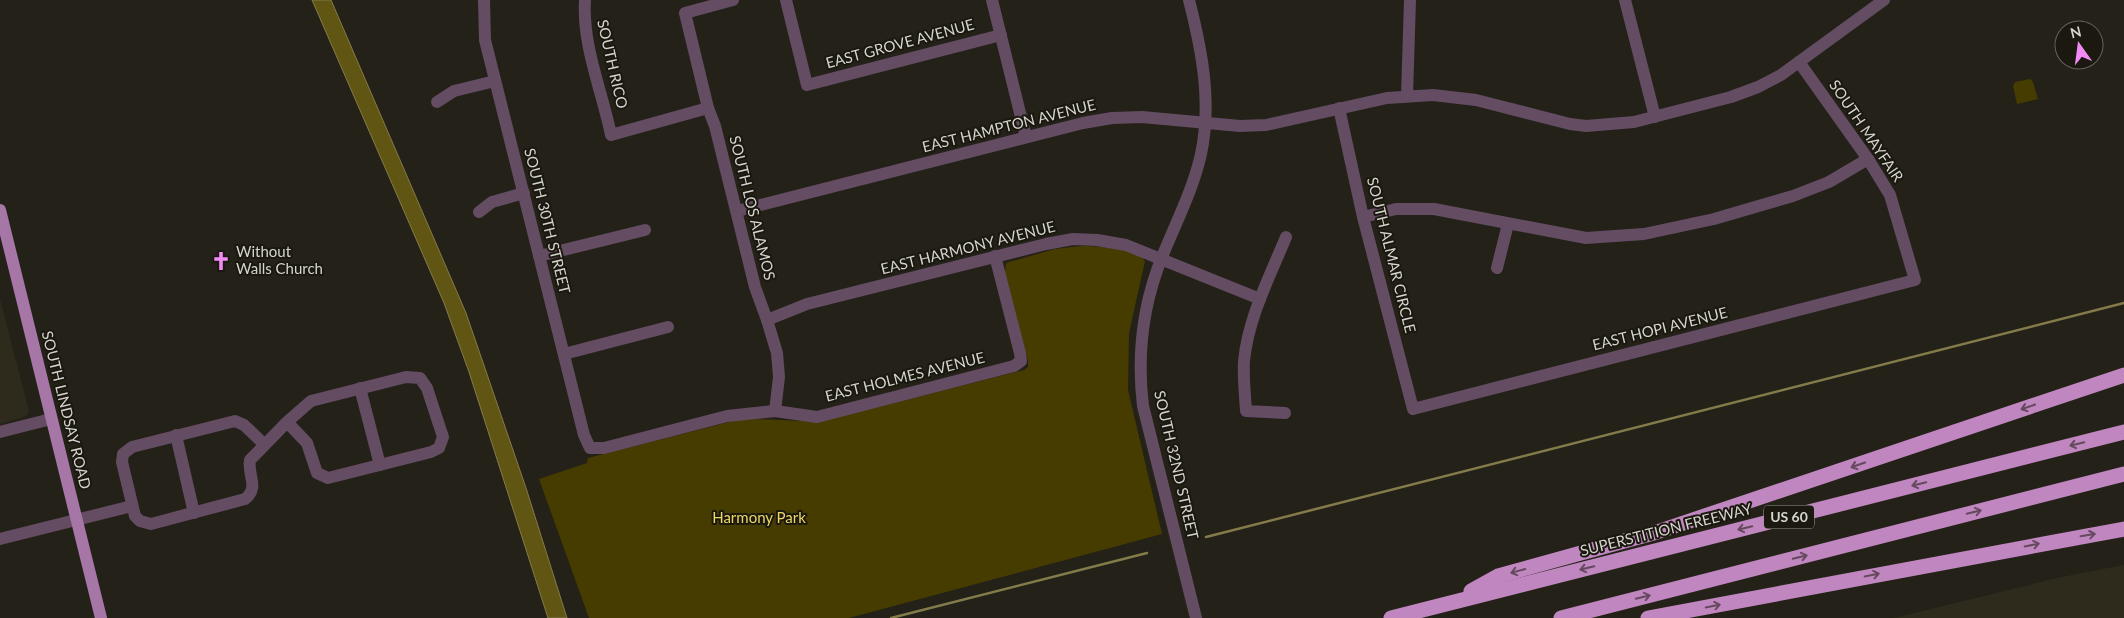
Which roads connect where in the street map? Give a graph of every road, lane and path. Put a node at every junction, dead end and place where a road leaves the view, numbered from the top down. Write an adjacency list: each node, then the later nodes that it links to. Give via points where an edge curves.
1 (484, 0): 12 (street, SOUTH 30TH STREET, via 485,40)
2 (585, 0): 15 (street, SOUTH RICO, via 584,15 591,53 610,135)
3 (733, 0): 15 (street, SOUTH LOS ALAMOS, via 684,13)
4 (786, 0): 10 (street, EAST GROVE AVENUE, via 807,85)
5 (992, 0): 10 (street)
6 (1189, 0): 18 (street, SOUTH 32ND STREET, via 1203,61)
7 (1410, 0): 13 (street)
8 (1625, 0): 17 (street)
9 (1884, 0): 11 (street, EAST HAMPTON AVENUE)
10 (1001, 35): 19 (street)
11 (1800, 62): 17 (street, EAST HAMPTON AVENUE, via 1766,83 1731,97); 20 (street, SOUTH MAYFAIR)
12 (495, 81): 14 (street, via 454,90); 21 (street, SOUTH 30TH STREET)
13 (1407, 96): 16 (street, EAST HAMPTON AVENUE); 17 (street, EAST HAMPTON AVENUE, via 1433,95 1476,100 1586,126)
14 (436, 102)
15 (708, 108): 23 (street, SOUTH LOS ALAMOS)
16 (1339, 108): 18 (street, EAST HAMPTON AVENUE, via 1266,125); 25 (street, SOUTH ALMAR CIRCLE)
17 (1655, 117)
18 (1206, 123): 19 (street, EAST HAMPTON AVENUE, via 1142,117 1112,118); 31 (street, SOUTH 32ND STREET, via 1196,175)
19 (1026, 137): 23 (street, EAST HAMPTON AVENUE)
20 (1868, 159): 26 (street, via 1829,182 1793,196 1714,219 1644,234 1586,238); 33 (street, SOUTH MAYFAIR, via 1890,195)
21 (524, 193): 24 (street, via 492,202); 29 (street, SOUTH 30TH STREET)
22 (0, 210): 43 (main road, SOUTH LINDSAY ROAD)
23 (737, 211): 35 (street, SOUTH LOS ALAMOS, via 755,287)
24 (478, 212)
25 (1363, 217): 26 (street, via 1396,209 1434,209); 40 (street, SOUTH ALMAR CIRCLE)
26 (1508, 224): 32 (street)
27 (645, 230): 29 (street)
28 (1286, 237): 34 (street)
29 (539, 256): 37 (street, SOUTH 30TH STREET)
30 (995, 256): 31 (street, EAST HARMONY AVENUE, via 1073,239 1126,244); 35 (street, EAST HARMONY AVENUE, via 807,304); 41 (street, EAST HOLMES AVENUE, via 1021,360 1014,366 817,417)
31 (1161, 258): 34 (street, EAST HARMONY AVENUE); 59 (street, SOUTH 32ND STREET, via 1144,323 1140,379)
32 (1497, 268)
33 (1915, 280): 40 (street, EAST HOPI AVENUE)
34 (1260, 299): 42 (street, via 1244,362 1246,411)
35 (767, 320): 41 (street, SOUTH LOS ALAMOS, via 777,353)
36 (668, 327): 37 (street)
37 (564, 354): 49 (street, SOUTH 30TH STREET)
38 (2124, 375): 57 (highway, one-way to 57, via 1656,532 1498,576)
39 (360, 388): 44 (street, via 311,401); 50 (street); 50 (street, via 406,376 420,378 427,388 444,437 438,448 431,452)
40 (1413, 409)
41 (775, 411): 49 (street, EAST HOLMES AVENUE, via 727,416 604,448)
42 (1284, 413)
43 (51, 419): 45 (street); 54 (main road, SOUTH LINDSAY ROAD)
44 (287, 422): 48 (street); 50 (street, via 307,443 320,475 332,477)
45 (0, 432)
46 (2124, 432): 57 (highway, SUPERSTITION FREEWAY / US 60, one-way to 57)
47 (176, 435): 48 (street, via 235,421); 52 (street, via 135,445 124,454 122,465); 53 (street)
48 (264, 444): 53 (street, via 250,460 253,487 248,496)
49 (590, 448)
50 (380, 465)
51 (2124, 474): 61 (highway, one-way to 51)
52 (132, 506): 53 (street, via 138,519 148,524); 54 (street)
53 (194, 513)
54 (77, 520): 56 (street); 58 (main road, SOUTH LINDSAY ROAD)
55 (2124, 529): 62 (highway, one-way to 55)
56 (0, 539)
57 (1454, 601): 60 (highway, SUPERSTITION FREEWAY / US 60)
58 (101, 618)
59 (1196, 618)
60 (1391, 618)
61 (1561, 618)
62 (1648, 618)

